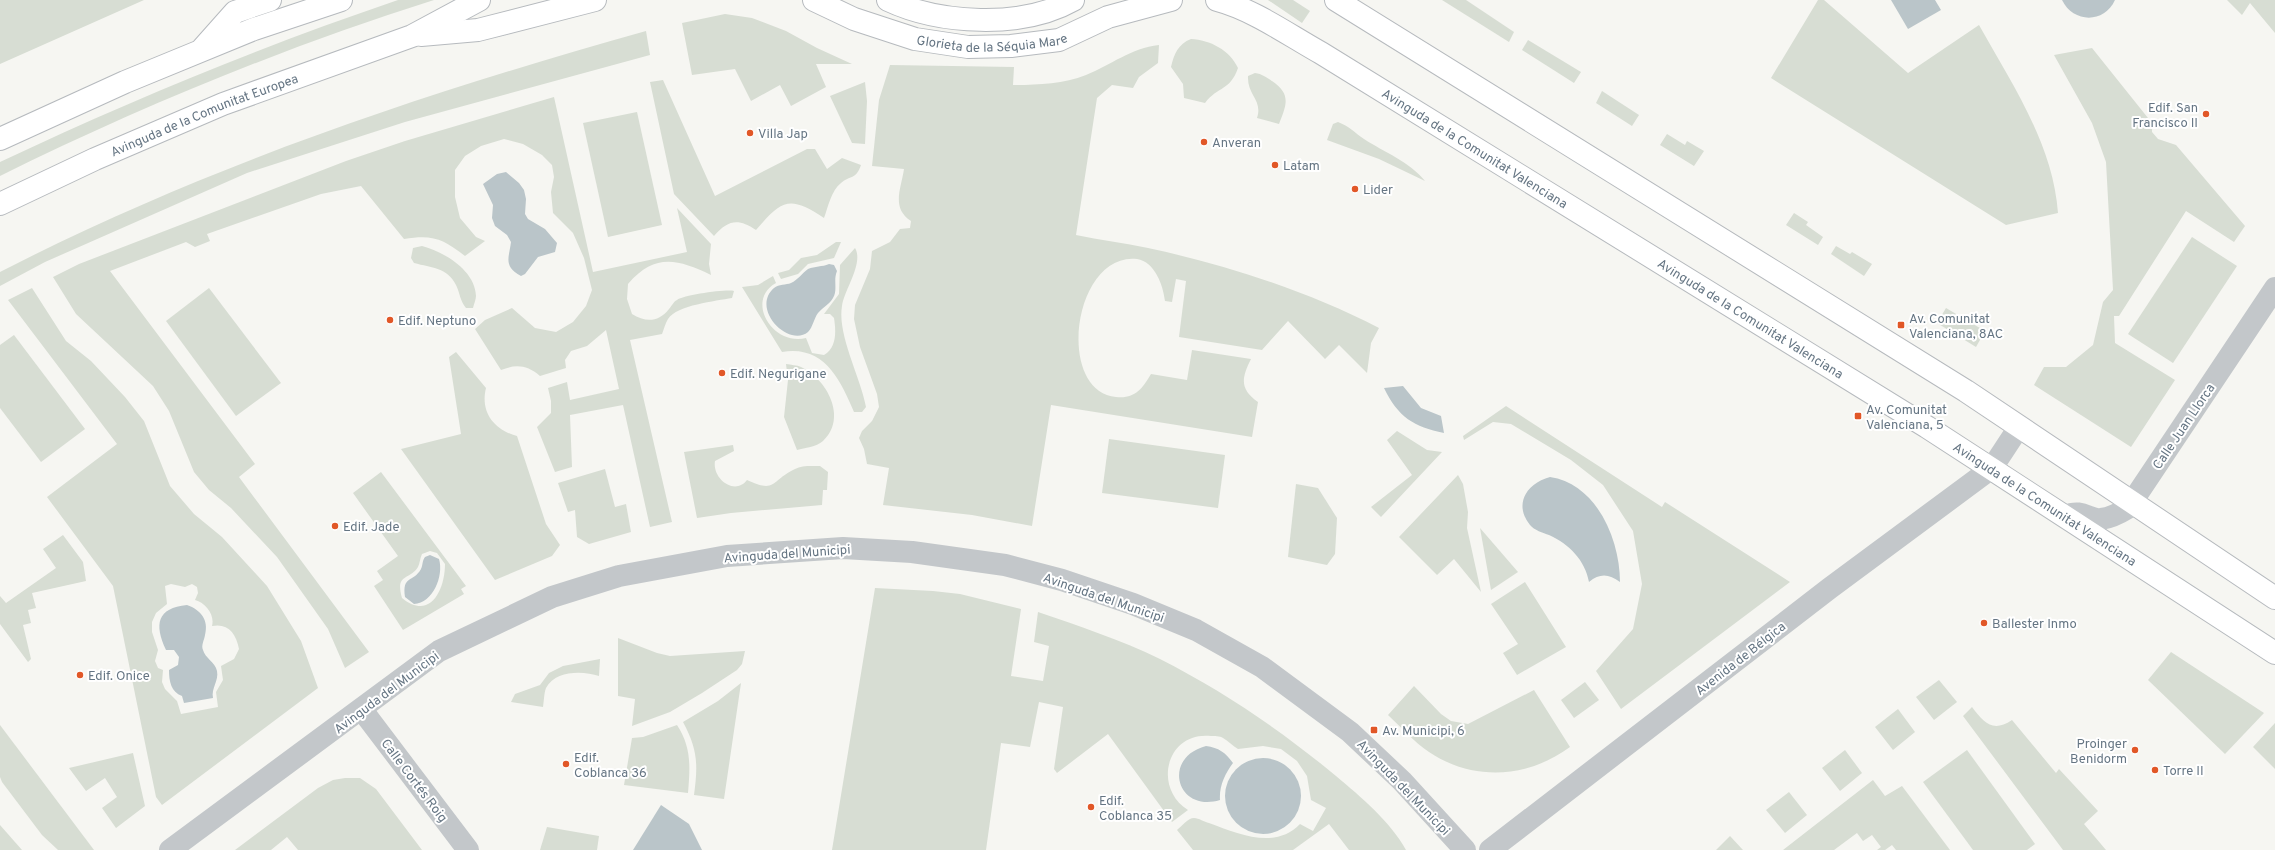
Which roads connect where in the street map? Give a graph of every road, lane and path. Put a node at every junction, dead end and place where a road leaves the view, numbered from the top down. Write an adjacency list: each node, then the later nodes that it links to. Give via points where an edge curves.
1 (270, 0): 12 (main road, via 235,12)
2 (340, 0): 12 (main road, via 254,29)
3 (479, 0): 11 (main road, Avinguda de la Comunitat Europea)
4 (595, 0): 11 (main road, Avinguda de la Comunitat Europea, via 478,30)
5 (814, 0): 8 (main road, Glorieta de la Séquia Mare, via 854,19 915,40 968,47 1011,46 1059,40 1108,17)
6 (888, 0): 7 (main road, Glorieta de la Séquia Mare, via 924,13 998,21 1037,14)
7 (1073, 0)
8 (1171, 0)
9 (1217, 0): 17 (main road, Avinguda de la Comunitat Valenciana, via 1232,4 1266,21 1316,50)
10 (1336, 0): 16 (main road, via 1966,391)
11 (412, 36): 14 (main road, Avinguda de la Comunitat Europea, via 223,104 95,159)
12 (199, 52): 13 (main road, via 125,82)
13 (0, 139)
14 (0, 204)
15 (2275, 288): 18 (street, Calle Juan Llorca)
16 (2019, 427): 17 (street, Avenida de Bélgica); 18 (main road)
17 (1992, 468): 19 (main road, Avinguda de la Comunitat Valenciana); 26 (street, Avenida de Bélgica, via 1824,593)
18 (2133, 502): 19 (street, Calle Juan Llorca, via 2122,511 2101,519 2074,512); 20 (main road)
19 (2065, 516): 21 (main road, Avinguda de la Comunitat Valenciana)
20 (2275, 598)
21 (2275, 653)
22 (362, 710): 23 (street, Avinguda del Municipi); 24 (street, Calle Cortés Roig); 25 (street, Avinguda del Municipi, via 439,651 552,597 619,576 727,556 786,551 843,548 912,552 1005,565 1062,580 1133,604 1196,630 1262,667 1350,732 1402,781)
23 (170, 850)
24 (468, 850)
25 (1465, 850)
26 (1490, 850)

